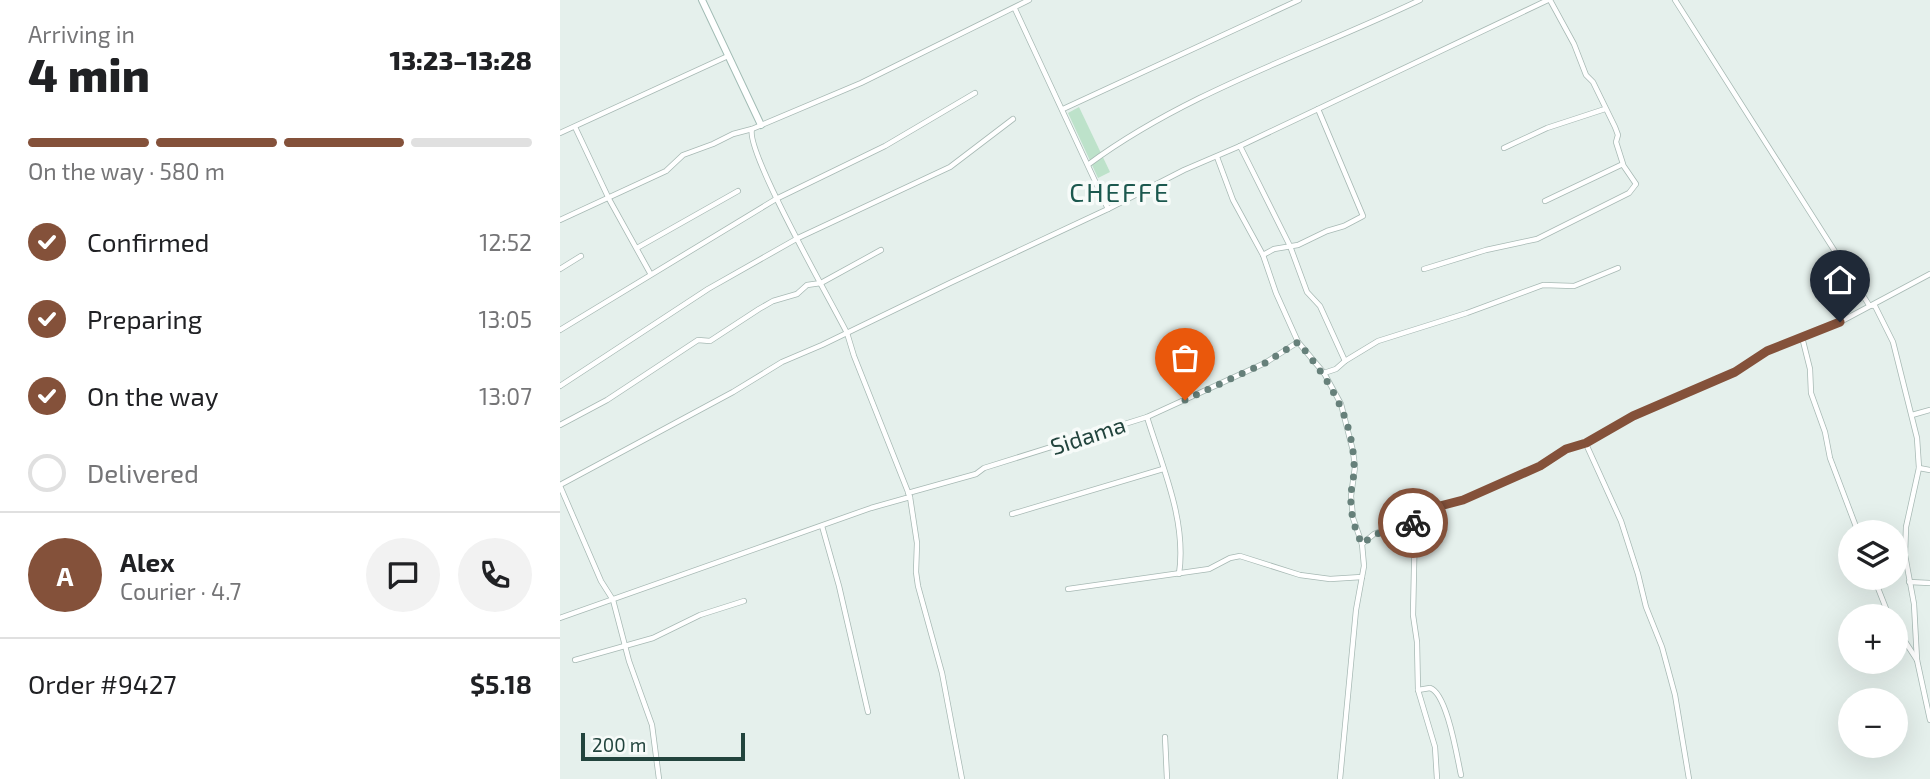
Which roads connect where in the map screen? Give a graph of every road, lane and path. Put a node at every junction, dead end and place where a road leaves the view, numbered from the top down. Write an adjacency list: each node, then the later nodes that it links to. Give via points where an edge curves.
1 (702, 0): 8 (street)
2 (1029, 0): 7 (street)
3 (1299, 0): 10 (street)
4 (1420, 0): 21 (street, via 1255,72 1171,114)
5 (1549, 0): 11 (street); 12 (street)
6 (1675, 0): 41 (street)
7 (1015, 9): 10 (street); 14 (street)
8 (728, 56): 14 (street); 15 (street)
9 (975, 93): 25 (street, via 885,146)
10 (1063, 109): 21 (street)
11 (1318, 109): 18 (street); 30 (street, via 1363,216)
12 (1605, 109): 19 (street); 22 (street, via 1618,135)
13 (1013, 119): 29 (street, via 950,167)
14 (761, 125): 16 (street)
15 (575, 127): 17 (street); 24 (street)
16 (752, 129): 24 (street, via 683,155 666,171); 25 (street, via 756,155)
17 (560, 133)
18 (1240, 146): 20 (street); 30 (street)
19 (1504, 148)
20 (1217, 156): 27 (street); 33 (street, via 1233,200)
21 (1089, 164): 27 (street)
22 (1623, 164): 26 (street); 37 (street, via 1636,184 1629,193 1537,239)
23 (738, 191): 31 (street)
24 (609, 199): 28 (street); 31 (street)
25 (776, 199): 29 (street); 38 (street)
26 (1545, 201)
27 (1108, 209): 43 (street)
28 (560, 220)
29 (798, 238): 40 (street); 48 (street, via 708,289)
30 (1290, 246): 33 (street); 46 (street, via 1307,292 1320,306)
31 (637, 248): 38 (street)
32 (881, 250): 40 (street)
33 (1263, 255): 45 (street)
34 (581, 256): 36 (street)
35 (1618, 268): 46 (street, via 1574,286 1543,285 1413,329 1378,341)
36 (560, 269)
37 (1424, 269)
38 (650, 273): 42 (street)
39 (1930, 274): 41 (street)
40 (821, 283): 43 (street); 52 (street, via 766,305 710,341 698,340)
41 (1869, 305): 44 (street); 50 (street, via 1875,306 1893,342)
42 (560, 330)
43 (847, 333): 57 (street, via 782,362); 58 (street)
44 (1802, 337): 53 (street, via 1767,351 1729,375 1633,416); 60 (street, via 1811,393)
45 (1298, 342): 47 (street); 51 (street, Sidama, via 1265,363)
46 (1345, 361): 47 (street)
47 (1324, 373): 63 (street, via 1341,404 1353,450 1351,496)
48 (560, 386)
49 (1930, 410): 50 (street)
50 (1912, 415): 54 (street)
51 (1147, 417): 55 (street); 58 (street, Sidama)
52 (560, 425)
53 (1586, 443): 61 (street, via 1463,500 1432,508); 86 (street, via 1621,521 1662,647)
54 (1919, 468): 56 (street); 66 (street, via 1906,527)
55 (1163, 469): 59 (street); 64 (street, via 1182,553)
56 (1930, 470)
57 (560, 486): 69 (street, via 601,581)
58 (909, 495): 62 (street, Sidama); 82 (street, via 918,543 918,586 942,673)
59 (1012, 514)
60 (1853, 520)
61 (1415, 523): 63 (street, via 1386,529); 76 (street, via 1413,615)
62 (822, 526): 69 (street, Sidama); 77 (street)
63 (1362, 544): 65 (street)
64 (1180, 573): 65 (street, via 1209,569 1240,556 1300,575); 68 (street)
65 (1362, 577): 84 (street)
66 (1909, 582): 67 (street); 75 (street)
67 (1930, 583)
68 (1068, 589)
69 (614, 600): 71 (street, Sidama); 73 (street)
70 (744, 601): 73 (street)
71 (560, 618)
72 (1908, 646): 75 (street)
73 (626, 647): 74 (street); 81 (street, via 652,725)
74 (575, 660)
75 (1917, 660): 78 (street)
76 (1418, 690): 80 (street, via 1430,688 1438,694); 85 (street, via 1435,747)
77 (868, 712)
78 (1930, 720)
79 (1164, 737): 83 (street)
80 (1461, 775)
81 (659, 779)
82 (962, 779)
83 (1167, 779)
84 (1340, 779)
85 (1437, 779)
86 (1689, 779)

